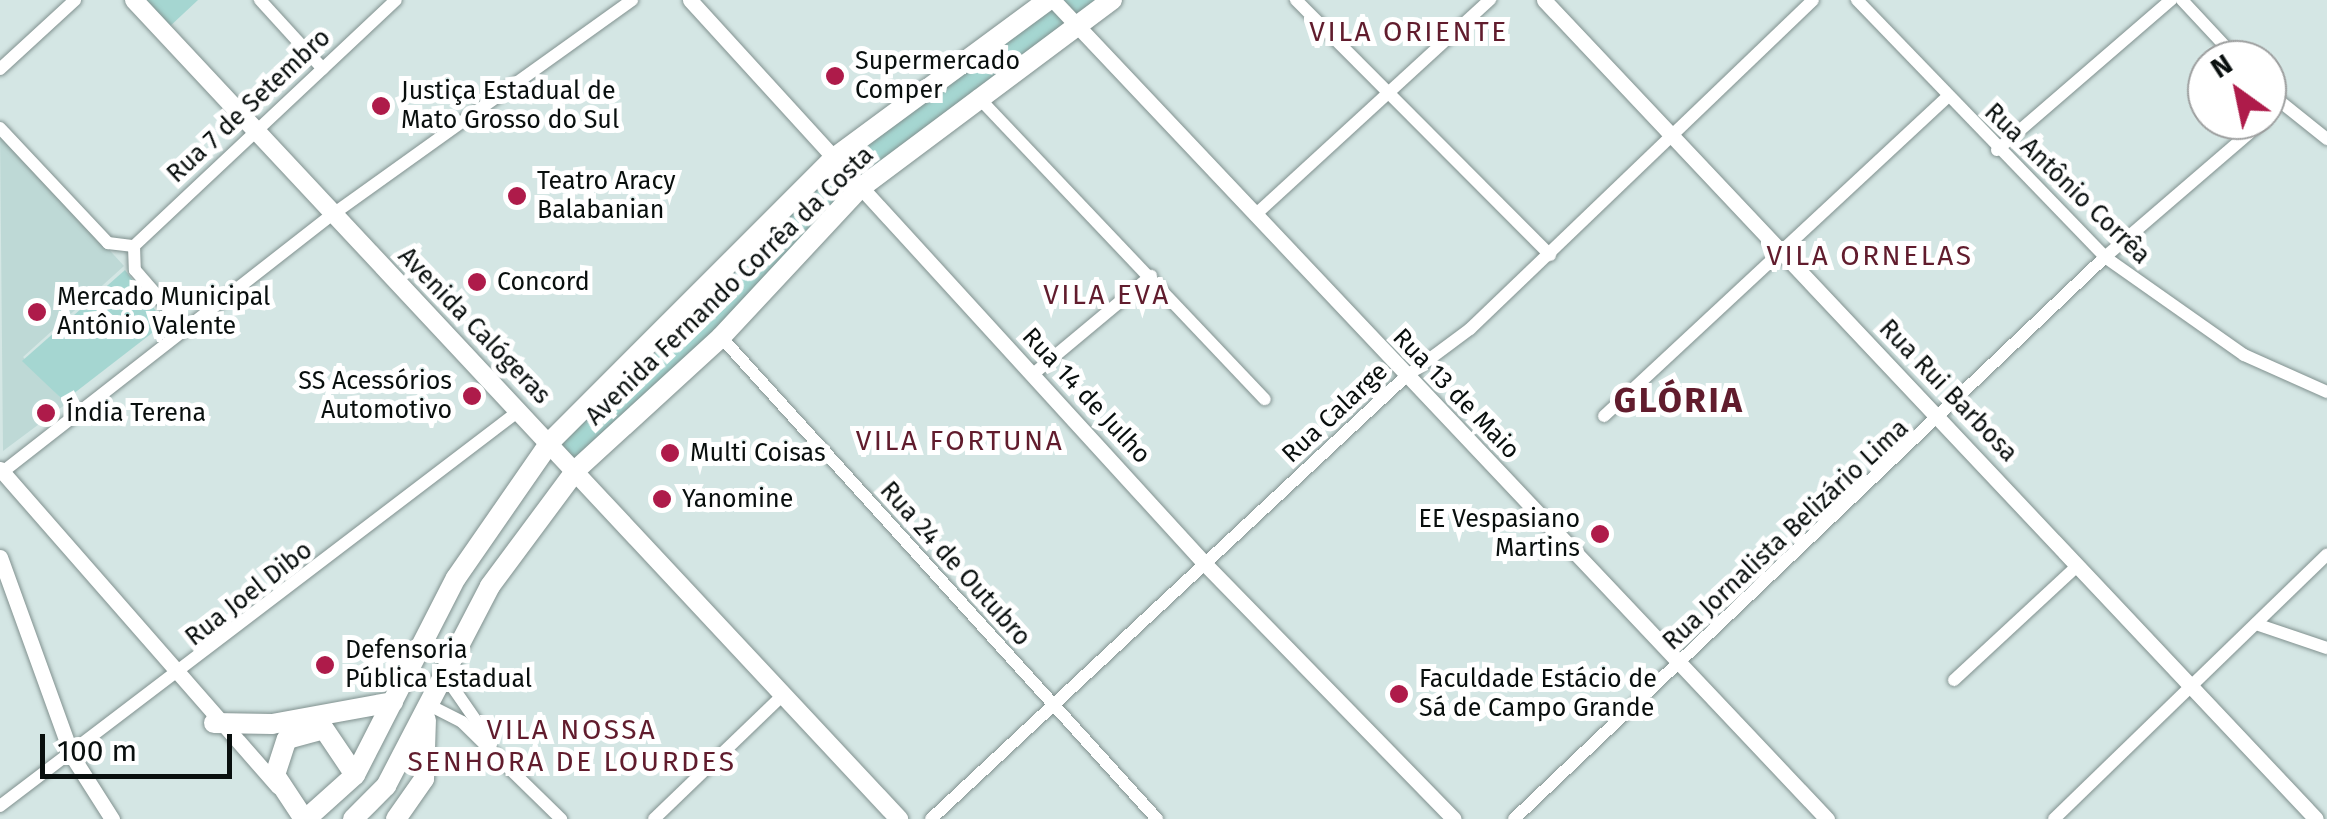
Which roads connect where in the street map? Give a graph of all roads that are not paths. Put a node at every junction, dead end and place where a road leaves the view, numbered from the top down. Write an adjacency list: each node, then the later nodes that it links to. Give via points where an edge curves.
1 (74, 0): 18 (street)
2 (134, 0): 25 (main road, Avenida Calógeras)
3 (260, 0): 19 (street)
4 (396, 0): 19 (street, Rua 7 de Setembro)
5 (632, 0): 32 (street)
6 (690, 0): 30 (street, Rua 14 de Julho)
7 (1050, 0): 16 (street, Rua 13 de Maio); 30 (main road, Avenida Fernando Corrêa da Costa)
8 (1112, 0): 16 (main road, Avenida Fernando Corrêa da Costa)
9 (1296, 0): 21 (street)
10 (1490, 0): 21 (street)
11 (1544, 0): 26 (street, Rua Rui Barbosa)
12 (1813, 0): 26 (street, Rua Calarge)
13 (1857, 0): 22 (street, Rua Antônio Corrêa)
14 (2171, 0): 29 (street)
15 (2182, 0): 17 (street)
16 (1077, 25): 20 (main road, Avenida Fernando Corrêa da Costa); 33 (street, Rua 13 de Maio)
17 (2219, 40)
18 (0, 69)
19 (323, 69): 25 (street, Rua 7 de Setembro)
20 (976, 96): 31 (main road, Avenida Fernando Corrêa da Costa); 38 (street)
21 (1387, 96): 33 (street); 36 (street)
22 (1946, 98): 29 (street, Rua Antônio Corrêa); 35 (street)
23 (2287, 111): 27 (street)
24 (0, 128): 34 (street, via 113,247)
25 (254, 130): 32 (main road, Avenida Calógeras); 34 (street, Rua 7 de Setembro)
26 (1668, 137): 35 (street, Rua Rui Barbosa); 36 (street, Rua Calarge)
27 (2327, 139)
28 (2241, 140): 37 (street, Rua Jornalista Belizário Lima)
29 (1997, 150): 37 (street, Rua Antônio Corrêa)
30 (834, 158): 31 (street, Rua 14 de Julho); 48 (main road, Avenida Fernando Corrêa da Costa)
31 (859, 189): 40 (main road, Avenida Fernando Corrêa da Costa); 41 (street, Rua 14 de Julho)
32 (332, 215): 39 (street); 45 (main road, Avenida Calógeras)
33 (1255, 215): 42 (street, Rua 13 de Maio)
34 (134, 246): 39 (street, via 135,270)
35 (1778, 253): 46 (street); 47 (street, Rua Rui Barbosa)
36 (1550, 255): 42 (street, Rua Calarge)
37 (2104, 257): 43 (street, Rua Antônio Corrêa, via 2229,346); 47 (street, Rua Jornalista Belizário Lima)
38 (1152, 276): 41 (street); 44 (street)
39 (187, 330): 50 (street)
40 (721, 337): 49 (main road, Avenida Fernando Corrêa da Costa); 64 (street, Rua 24 de Outubro)
41 (1032, 375): 53 (street, Rua 14 de Julho)
42 (1404, 378): 53 (street, Rua Calarge); 57 (street, Rua 13 de Maio)
43 (2327, 392)
44 (1265, 398)
45 (520, 410): 48 (main road, Avenida Calógeras); 59 (street, Rua Joel Dibo)
46 (1604, 416)
47 (1943, 420): 54 (street, Rua Rui Barbosa); 57 (street, Rua Jornalista Belizário Lima)
48 (551, 441): 49 (main road, Avenida Calógeras); 63 (main road, Avenida Fernando Corrêa da Costa, via 474,547)
49 (577, 469): 58 (main road, Avenida Fernando Corrêa da Costa, via 490,586); 62 (main road, Avenida Calógeras)
50 (1, 472): 59 (street)
51 (2327, 554): 55 (street)
52 (0, 557): 68 (street)
53 (1205, 564): 64 (street, Rua Calarge); 81 (street, Rua 14 de Julho)
54 (2078, 565): 60 (street); 61 (street, Rua Rui Barbosa)
55 (2256, 624): 56 (street); 61 (street)
56 (2327, 648)
57 (1682, 664): 82 (street, Rua Jornalista Belizário Lima); 83 (street, Rua 13 de Maio)
58 (444, 676): 65 (main road, Avenida Fernando Corrêa da Costa); 67 (street)
59 (176, 680): 66 (street); 68 (street, Rua Joel Dibo)
60 (1954, 680)
61 (2194, 689): 84 (street); 85 (street, Rua Rui Barbosa)
62 (784, 694): 77 (street); 78 (main road, Avenida Calógeras)
63 (392, 702): 66 (main road, via 272,724); 69 (main road, Avenida Fernando Corrêa da Costa)
64 (1054, 708): 79 (street, Rua Calarge); 80 (street, Rua 24 de Outubro)
65 (428, 710): 67 (street); 74 (main road, Avenida Fernando Corrêa da Costa, via 386,786); 75 (main road, via 424,779)
66 (214, 723): 70 (street)
67 (498, 753): 76 (street)
68 (72, 756): 71 (street, Rua Joel Dibo); 72 (street)
69 (354, 774): 70 (main road, via 335,736 298,730 275,761); 73 (main road, Avenida Fernando Corrêa da Costa)
70 (291, 800): 73 (main road)
71 (0, 806)
72 (112, 819)
73 (305, 819)
74 (353, 819)
75 (396, 819)
76 (562, 819)
77 (654, 819)
78 (900, 819)
79 (931, 819)
80 (1157, 819)
81 (1454, 819)
82 (1514, 819)
83 (1827, 819)
84 (2054, 819)
85 (2316, 819)

